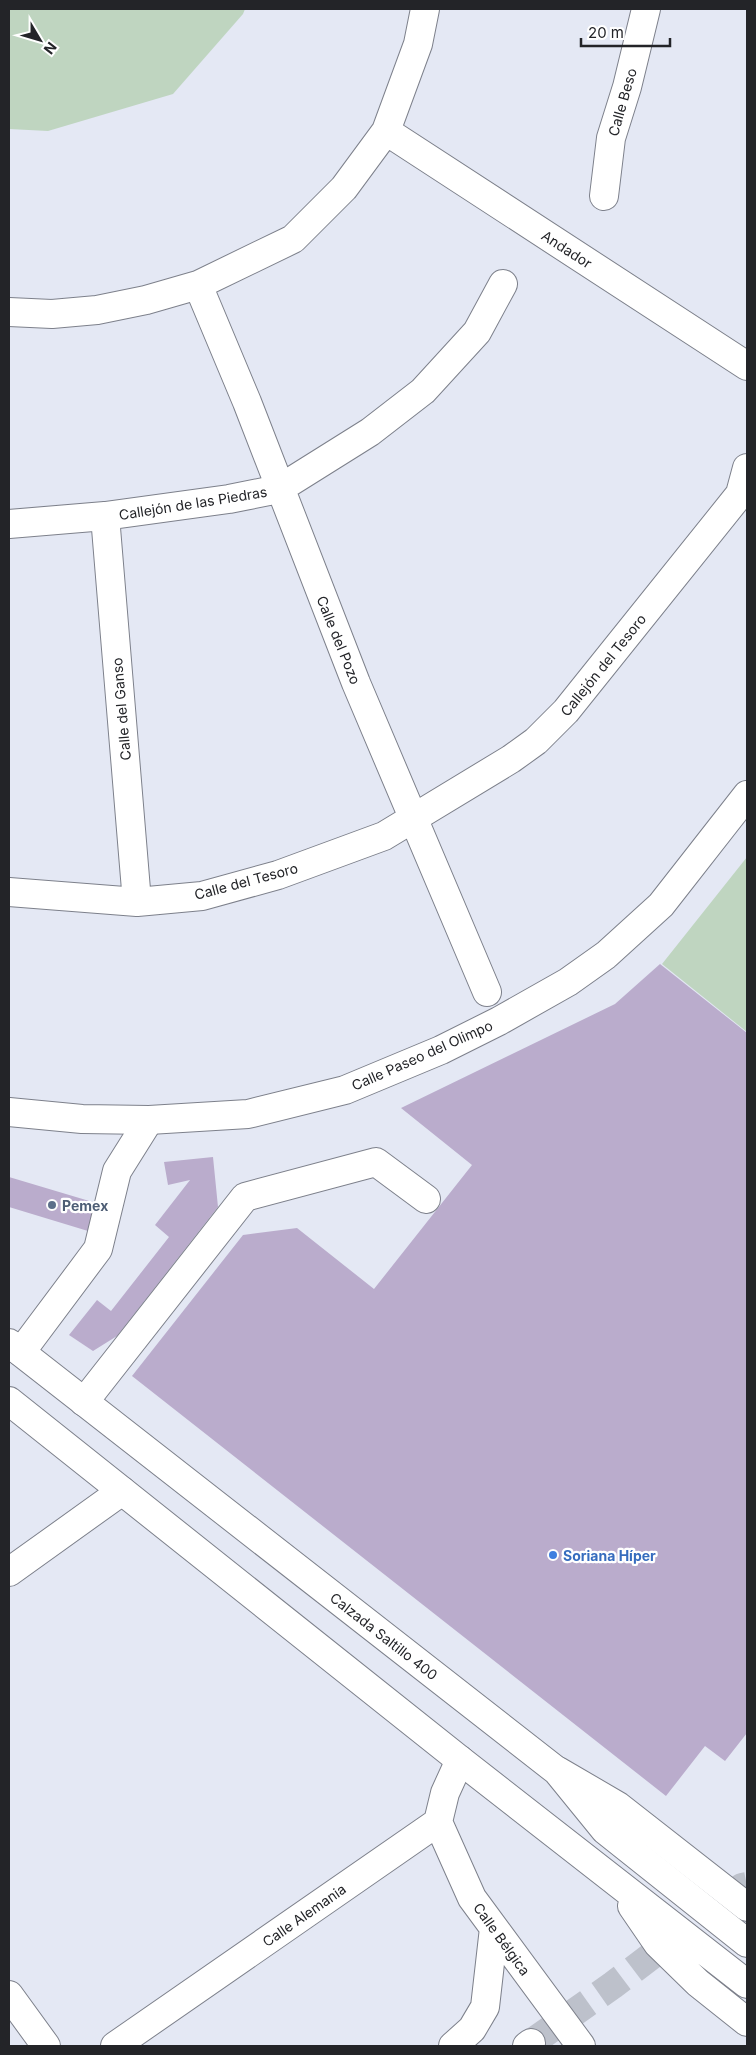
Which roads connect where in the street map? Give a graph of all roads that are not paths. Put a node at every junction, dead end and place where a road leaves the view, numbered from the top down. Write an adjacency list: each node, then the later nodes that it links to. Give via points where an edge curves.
1 (425, 9): 3 (street, via 418,44)
2 (646, 9): 4 (street, Calle Beso, via 611,138)
3 (386, 131): 6 (street, via 344,188 293,239); 8 (street, Andador)
4 (604, 196)
5 (503, 284): 10 (street, Callejón de las Piedras, via 477,332 423,391 370,432)
6 (198, 285): 7 (street, via 97,310 52,314); 10 (street, Calle del Pozo)
7 (9, 312)
8 (747, 366)
9 (747, 468): 14 (street, Callejón del Tesoro, via 740,494 566,711 536,741 510,760)
10 (279, 489): 11 (street, Callejón de las Piedras); 14 (street, Calle del Pozo)
11 (105, 516): 12 (street, Callejón de las Piedras); 16 (street, Calle del Ganso)
12 (9, 524)
13 (747, 795): 19 (street, Calle Paseo del Olimpo, via 660,905 606,955 568,982 499,1021 441,1050 345,1090 248,1114)
14 (412, 817): 16 (street, Calle del Tesoro, via 384,836 278,875 202,896); 17 (street, Calle del Pozo)
15 (9, 892): 16 (street, Calle del Tesoro)
16 (137, 902)
17 (487, 992)
18 (9, 1112): 19 (street, Calle Paseo del Olimpo, via 82,1119)
19 (150, 1120): 21 (street, via 117,1171 98,1249)
20 (426, 1199): 23 (street, via 376,1162 245,1197)
21 (15, 1347): 23 (street, Calzada Saltillo 400)
22 (9, 1401): 24 (street)
23 (84, 1402): 27 (street, Calzada Saltillo 400)
24 (122, 1490): 25 (street); 26 (street)
25 (9, 1572)
26 (460, 1760): 28 (street, via 445,1793); 29 (street)
27 (557, 1771): 30 (street, via 618,1806); 32 (street, Calzada Saltillo 400, via 605,1830)
28 (438, 1822): 31 (street, Calle Bélgica, via 472,1898); 37 (street, Calle Alemania)
29 (614, 1880): 33 (street); 35 (street, via 658,1944 698,1983)
30 (747, 1907)
31 (494, 1928): 38 (street, via 485,2007 472,2029); 39 (street, Calle Bélgica)
32 (747, 1943)
33 (740, 1979)
34 (9, 1995): 36 (street)
35 (747, 2022)
36 (46, 2046)
37 (115, 2046)
38 (453, 2046)
39 (581, 2046)

